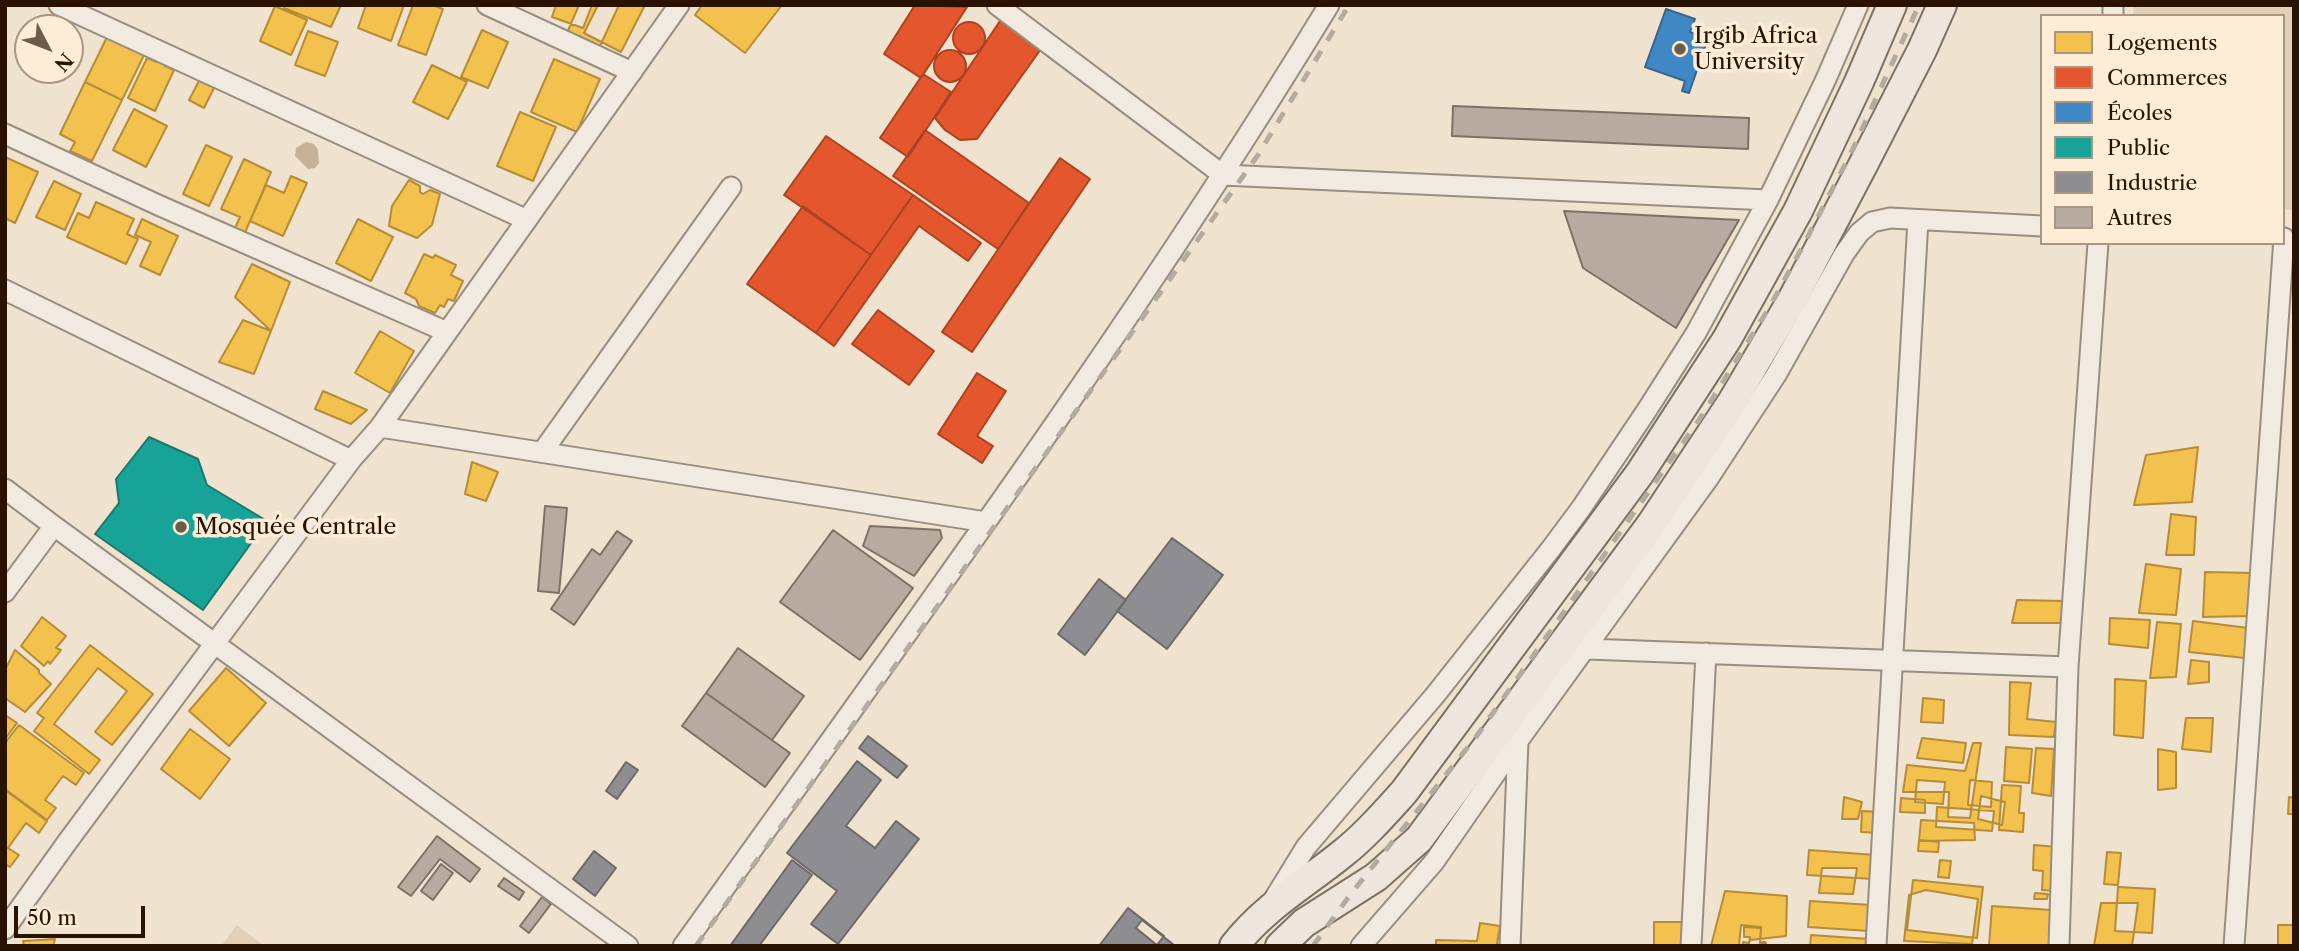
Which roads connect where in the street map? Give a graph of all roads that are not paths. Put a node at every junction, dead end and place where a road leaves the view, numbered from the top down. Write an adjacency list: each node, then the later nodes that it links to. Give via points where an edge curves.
1 (59, 5): 14 (street)
2 (487, 5): 9 (street)
3 (679, 5): 9 (street)
4 (997, 5): 11 (street)
5 (1329, 5): 11 (street)
6 (1858, 5): 13 (street)
7 (1892, 5): 34 (highway, via 1798,211 1727,338 1640,473)
8 (1942, 5): 41 (highway, via 1792,300 1732,402 1651,523 1419,839 1376,877 1304,923)
9 (632, 72): 14 (street)
10 (5, 134): 20 (street)
11 (1223, 176): 13 (street); 25 (street)
12 (731, 187): 22 (street)
13 (1768, 200): 33 (street, via 1696,333 1612,464)
14 (527, 220): 20 (street)
15 (1918, 220): 16 (street); 29 (street, via 1872,222 1858,233 1741,430); 31 (street)
16 (2040, 226)
17 (2098, 245): 32 (street)
18 (2283, 245): 47 (street)
19 (5, 290): 23 (street)
20 (447, 332): 21 (street)
21 (380, 427): 22 (street); 23 (street)
22 (543, 451): 25 (street)
23 (351, 460): 28 (street)
24 (5, 489): 26 (street)
25 (986, 522): 39 (street)
26 (54, 526): 27 (street); 28 (street)
27 (5, 592)
28 (214, 643): 37 (street); 38 (street)
29 (1587, 649): 30 (street); 35 (street)
30 (1706, 653): 31 (street); 44 (street)
31 (1892, 660): 32 (street); 45 (street)
32 (2068, 667): 46 (street)
33 (1436, 694): 34 (street); 36 (street, via 1306,847)
34 (1464, 713): 36 (highway, via 1404,792 1364,835)
35 (1518, 741): 42 (street, via 1434,862); 43 (street)
36 (1265, 913): 40 (highway)
37 (5, 929)
38 (628, 946)
39 (683, 946)
40 (1234, 946)
41 (1280, 946)
42 (1362, 946)
43 (1510, 946)
44 (1690, 946)
45 (1876, 946)
46 (2060, 946)
47 (2234, 946)

